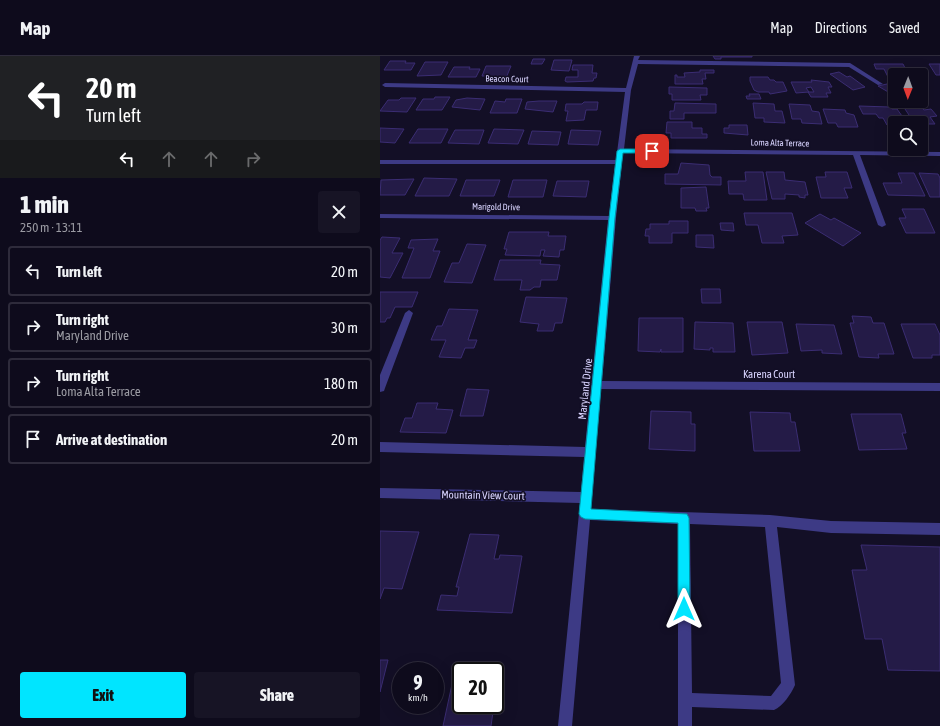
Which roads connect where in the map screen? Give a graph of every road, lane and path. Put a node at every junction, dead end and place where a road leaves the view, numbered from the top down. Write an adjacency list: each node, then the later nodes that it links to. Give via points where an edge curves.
1 (637, 59): 2 (street, via 850,65); 4 (street, Maryland Drive)
2 (880, 84)
3 (385, 86): 4 (street, Beacon Court)
4 (628, 90): 5 (street, Maryland Drive)
5 (620, 151): 6 (street, Loma Alta Terrace); 9 (street, Maryland Drive)
6 (856, 153): 7 (street, Loma Alta Terrace); 12 (street)
7 (940, 154)
8 (380, 162): 9 (street)
9 (619, 162): 11 (street, Maryland Drive)
10 (380, 216): 11 (street, Marigold Drive)
11 (612, 218): 14 (street, Maryland Drive)
12 (882, 225)
13 (409, 313): 16 (street)
14 (598, 385): 15 (street, Karena Court); 18 (street, Maryland Drive)
15 (940, 387)
16 (380, 388)
17 (380, 447): 18 (street)
18 (591, 452): 20 (street, Maryland Drive)
19 (380, 493): 20 (street, Mountain View Court)
20 (587, 498): 21 (street, Maryland Drive)
21 (585, 514): 22 (street); 26 (street, Maryland Drive)
22 (684, 518): 23 (street); 25 (street)
23 (770, 521): 24 (street, via 831,527); 25 (street, via 788,685 774,703)
24 (940, 529)
25 (685, 700): 27 (street)
26 (565, 726)
27 (685, 726)

